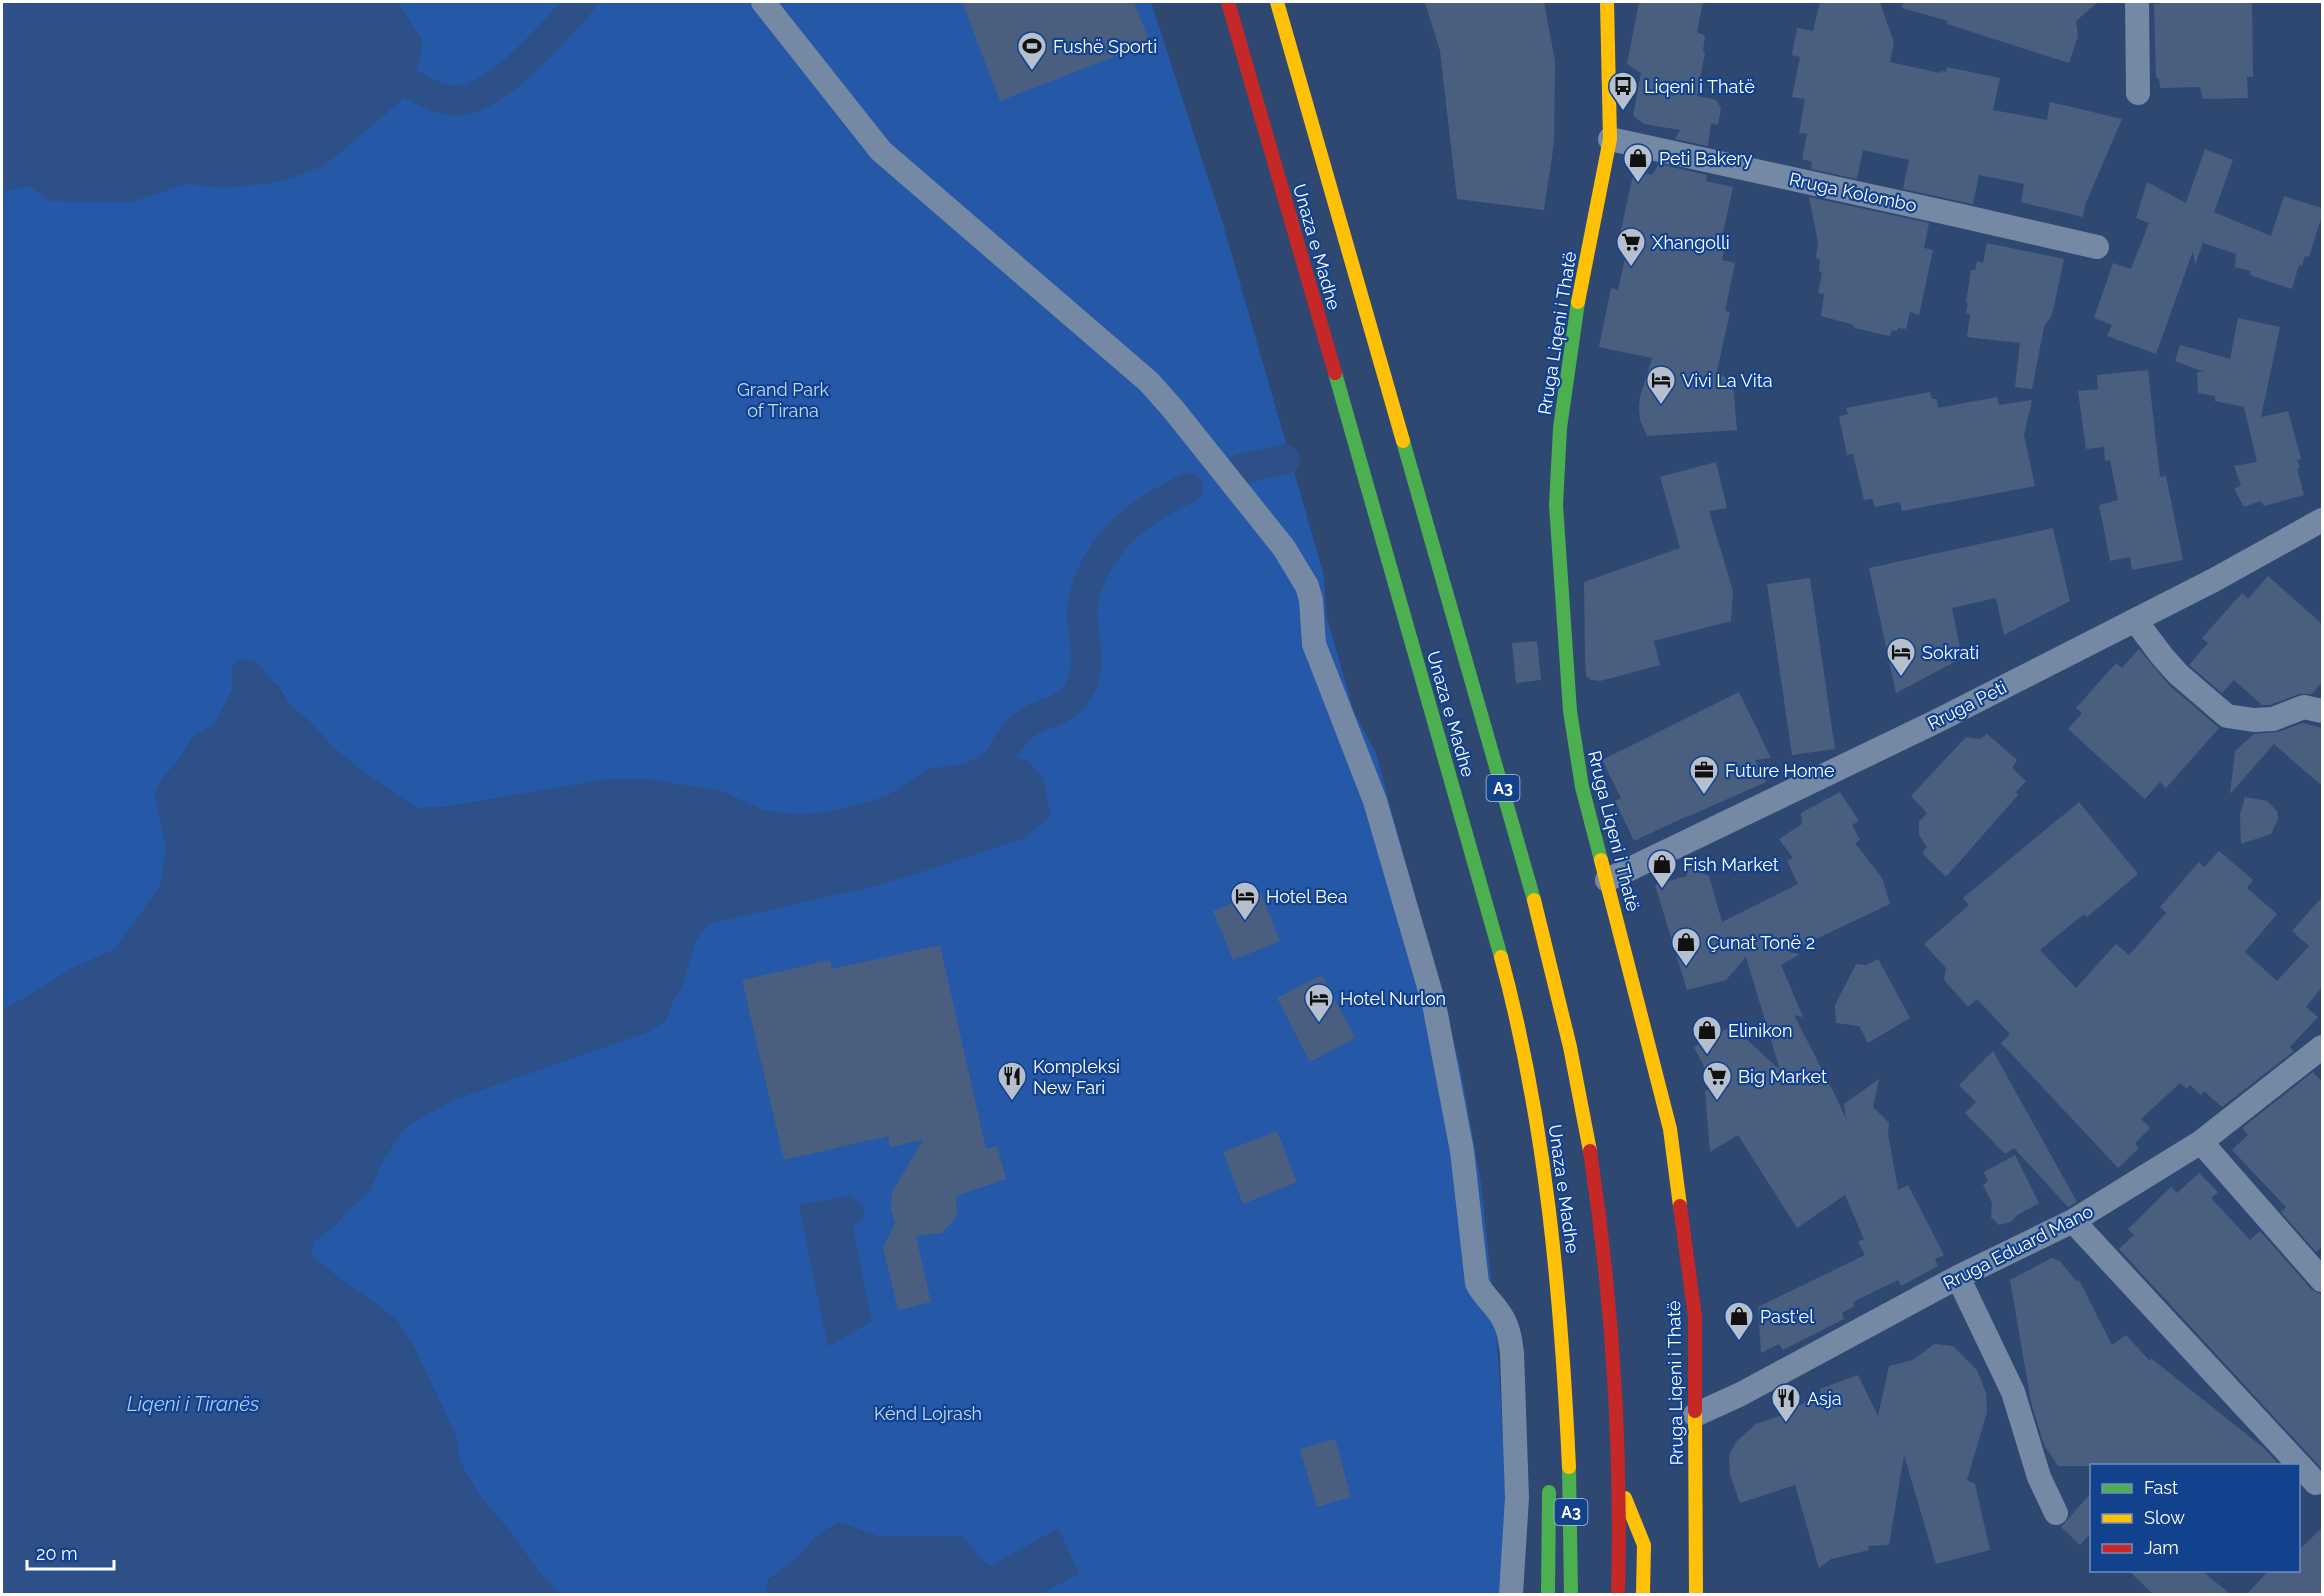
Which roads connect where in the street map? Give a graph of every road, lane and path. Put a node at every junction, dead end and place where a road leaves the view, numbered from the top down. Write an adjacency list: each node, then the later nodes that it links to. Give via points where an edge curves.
1 (763, 2): 27 (street, via 881,151 1156,389 1284,548 1307,586 1314,644 1375,801 1434,1004 1462,1151 1477,1283 1498,1310 1510,1335 1517,1498)
2 (1228, 2): 19 (main road, Unaza e Madhe / A3, via 1508,984 1547,1185)
3 (1277, 2): 24 (main road, Unaza e Madhe / A3, via 1503,786 1571,1050 1606,1260)
4 (1607, 2): 7 (main road, Rruga Liqeni i Thatë)
5 (2137, 2): 6 (street)
6 (2138, 93)
7 (1610, 139): 8 (street, Rruga Kolombo); 12 (main road, Rruga Liqeni i Thatë, via 1573,327 1560,428 1556,505 1569,711 1582,787)
8 (2097, 247)
9 (2322, 520): 10 (street, Rruga Peti)
10 (2135, 620): 11 (street, via 2178,674 2227,716 2273,719 2304,707); 12 (street, Rruga Peti, via 1937,721)
11 (2322, 711)
12 (1607, 880): 18 (main road, Rruga Liqeni i Thatë, via 1670,1129 1695,1317)
13 (2322, 1047): 14 (street, Rruga Eduard Mano)
14 (2201, 1142): 15 (street, Rruga Eduard Mano); 17 (street)
15 (2073, 1221): 16 (street, Rruga Eduard Mano); 21 (street)
16 (1958, 1277): 18 (street, Rruga Eduard Mano); 26 (street, via 2013,1392 2039,1477)
17 (2322, 1280)
18 (1695, 1415): 32 (main road, Rruga Liqeni i Thatë)
19 (1567, 1431): 20 (main road); 29 (main road, Unaza e Madhe / A3, via 1573,1553)
20 (1556, 1460)
21 (2298, 1464)
22 (2300, 1466): 25 (street)
23 (1549, 1480): 28 (main road)
24 (1618, 1480): 30 (main road, Unaza e Madhe / A3); 31 (main road, via 1644,1545)
25 (2316, 1483)
26 (2056, 1514)
27 (1511, 1594)
28 (1548, 1594)
29 (1571, 1594)
30 (1618, 1594)
31 (1643, 1594)
32 (1696, 1594)

